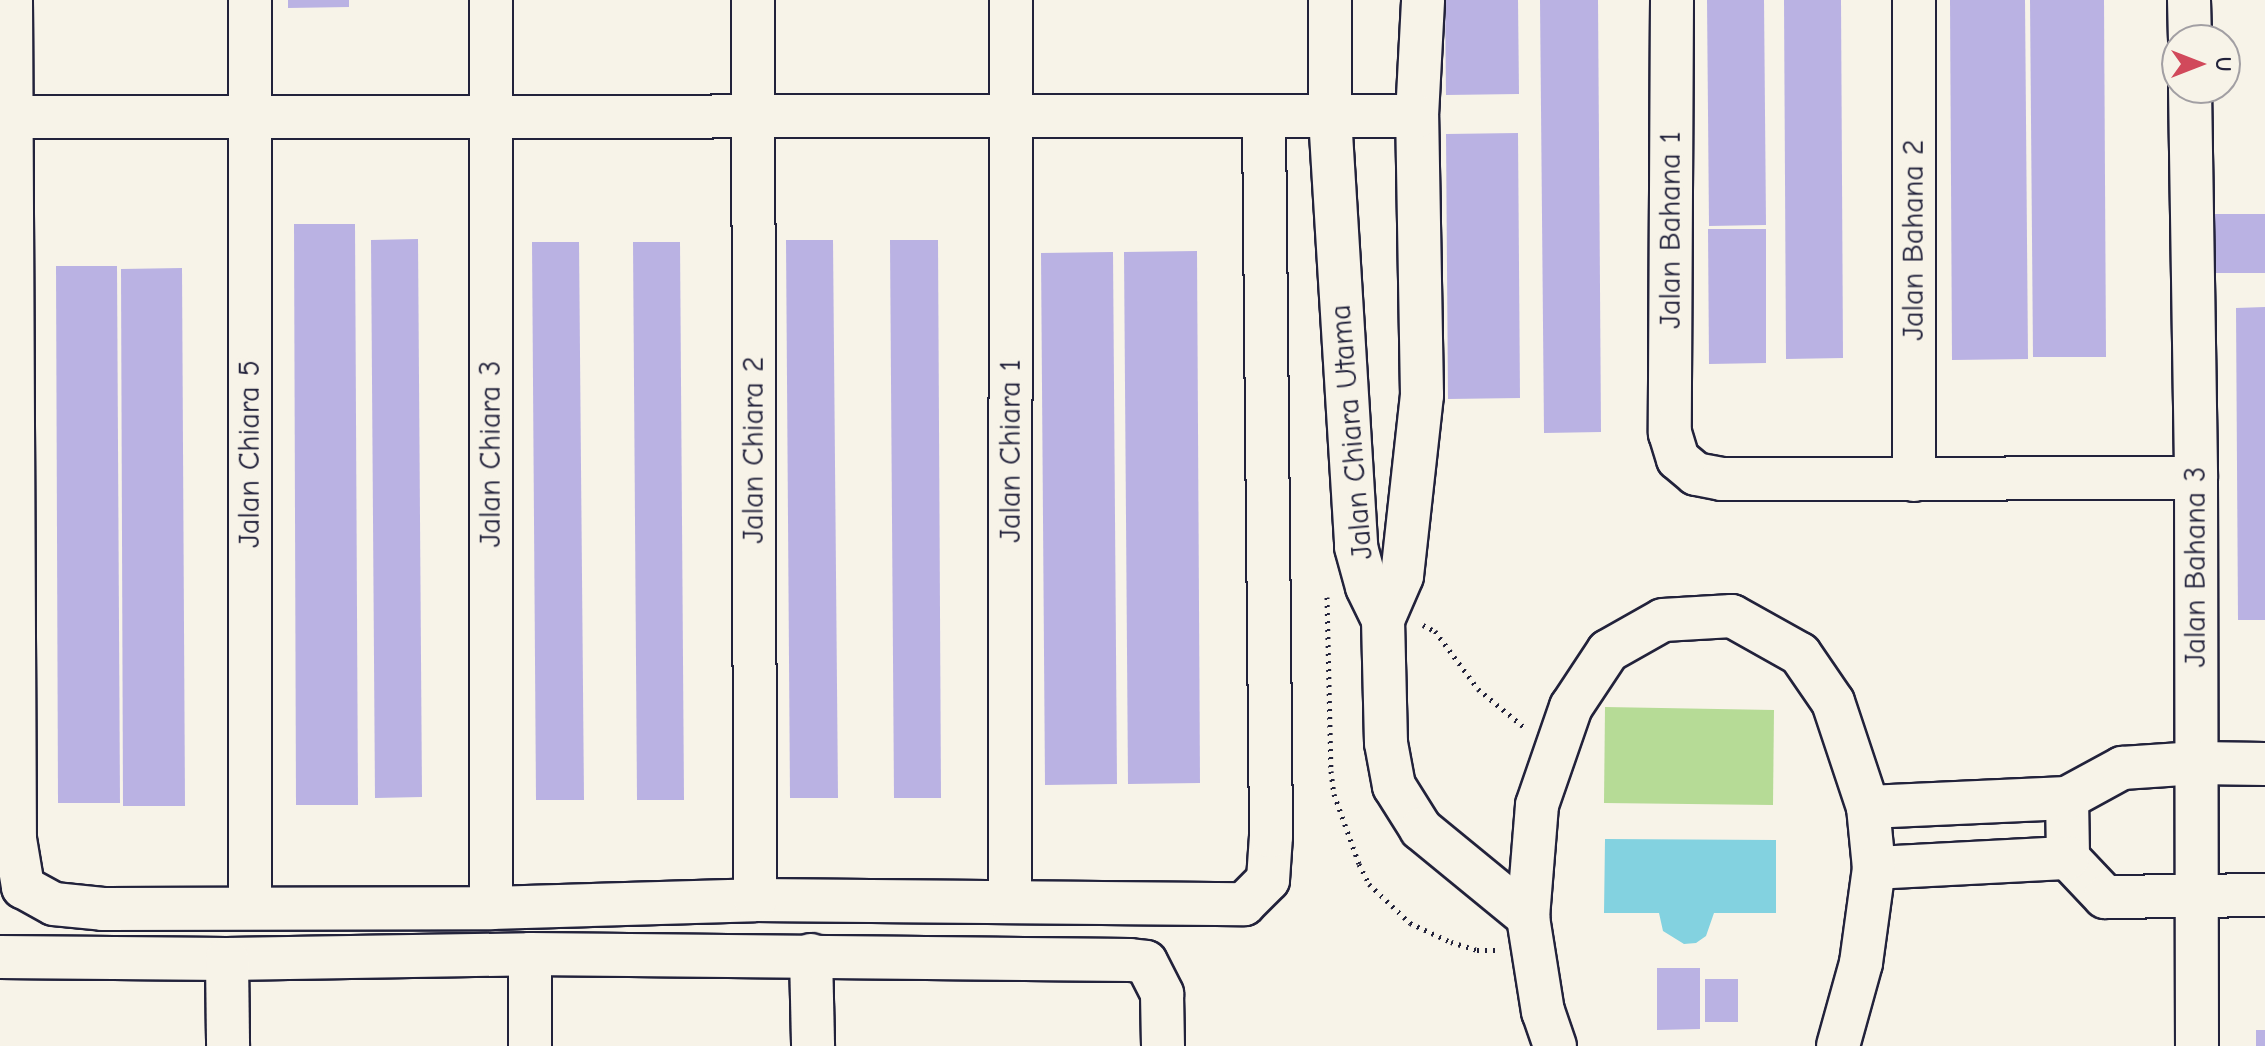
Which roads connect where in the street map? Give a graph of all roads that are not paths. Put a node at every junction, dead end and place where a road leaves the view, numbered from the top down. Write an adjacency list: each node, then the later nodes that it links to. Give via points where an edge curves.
1 (11, 0): 14 (street)
2 (250, 0): 15 (street, Jalan Chiara 5)
3 (491, 0): 16 (street, Jalan Chiara 3)
4 (753, 0): 17 (street, Jalan Chiara 2)
5 (1011, 0): 18 (street, Jalan Chiara 1)
6 (1330, 0): 20 (street, Jalan Chiara Utama)
7 (1423, 0): 13 (street, Jalan Chiara Utama)
8 (1672, 0): 24 (street, Jalan Bahana 1, via 1670,433 1678,459 1696,474 1722,479)
9 (1914, 0): 24 (street, Jalan Bahana 2)
10 (2189, 0): 11 (street)
11 (2190, 24)
12 (2190, 104): 23 (street, Jalan Bahana 3)
13 (1417, 116): 20 (street); 22 (street, Jalan Chiara Utama, via 1422,395)
14 (5, 117): 15 (street); 36 (street, via 15,839 23,887 54,904 103,909)
15 (250, 117): 16 (street); 36 (street, Jalan Chiara 5)
16 (491, 117): 17 (street); 37 (street, Jalan Chiara 3)
17 (754, 117): 18 (street); 34 (street, Jalan Chiara 2)
18 (1011, 117): 19 (street); 35 (street, Jalan Chiara 1)
19 (1264, 117): 20 (street); 35 (street, via 1268,880 1244,904)
20 (1330, 117): 21 (street, Jalan Chiara Utama)
21 (1352, 448): 22 (street, via 1372,465 1387,466); 25 (street, Jalan Chiara Utama, via 1356,547)
22 (1415, 456): 25 (street, Jalan Chiara Utama, via 1402,576)
23 (2196, 478): 24 (street); 26 (street, Jalan Bahana 3)
24 (1914, 480)
25 (1383, 620): 38 (street, via 1386,743 1394,786 1421,829)
26 (2197, 763): 27 (street); 28 (street, via 2122,768); 33 (street, Jalan Bahana 3)
27 (2265, 764)
28 (2067, 798): 29 (street); 30 (street)
29 (1868, 807): 31 (street); 38 (street, via 1833,702 1800,654 1732,616 1663,620 1608,651 1571,707 1537,805)
30 (2068, 858): 31 (street); 33 (street, via 2105,897)
31 (1874, 868): 48 (street, via 1861,963)
32 (2265, 895): 33 (street)
33 (2197, 896): 49 (street, Jalan Bahana 3)
34 (755, 900): 35 (street); 37 (street)
35 (1010, 901)
36 (250, 907): 37 (street)
37 (491, 908)
38 (1528, 917): 47 (street, via 1543,1012)
39 (530, 954): 40 (street); 42 (street); 44 (street)
40 (811, 955): 45 (street); 46 (street, via 1146,962 1162,994)
41 (0, 957): 42 (street)
42 (227, 959): 43 (street)
43 (228, 1046)
44 (530, 1046)
45 (813, 1046)
46 (1163, 1046)
47 (1555, 1046)
48 (1838, 1046)
49 (2197, 1046)

